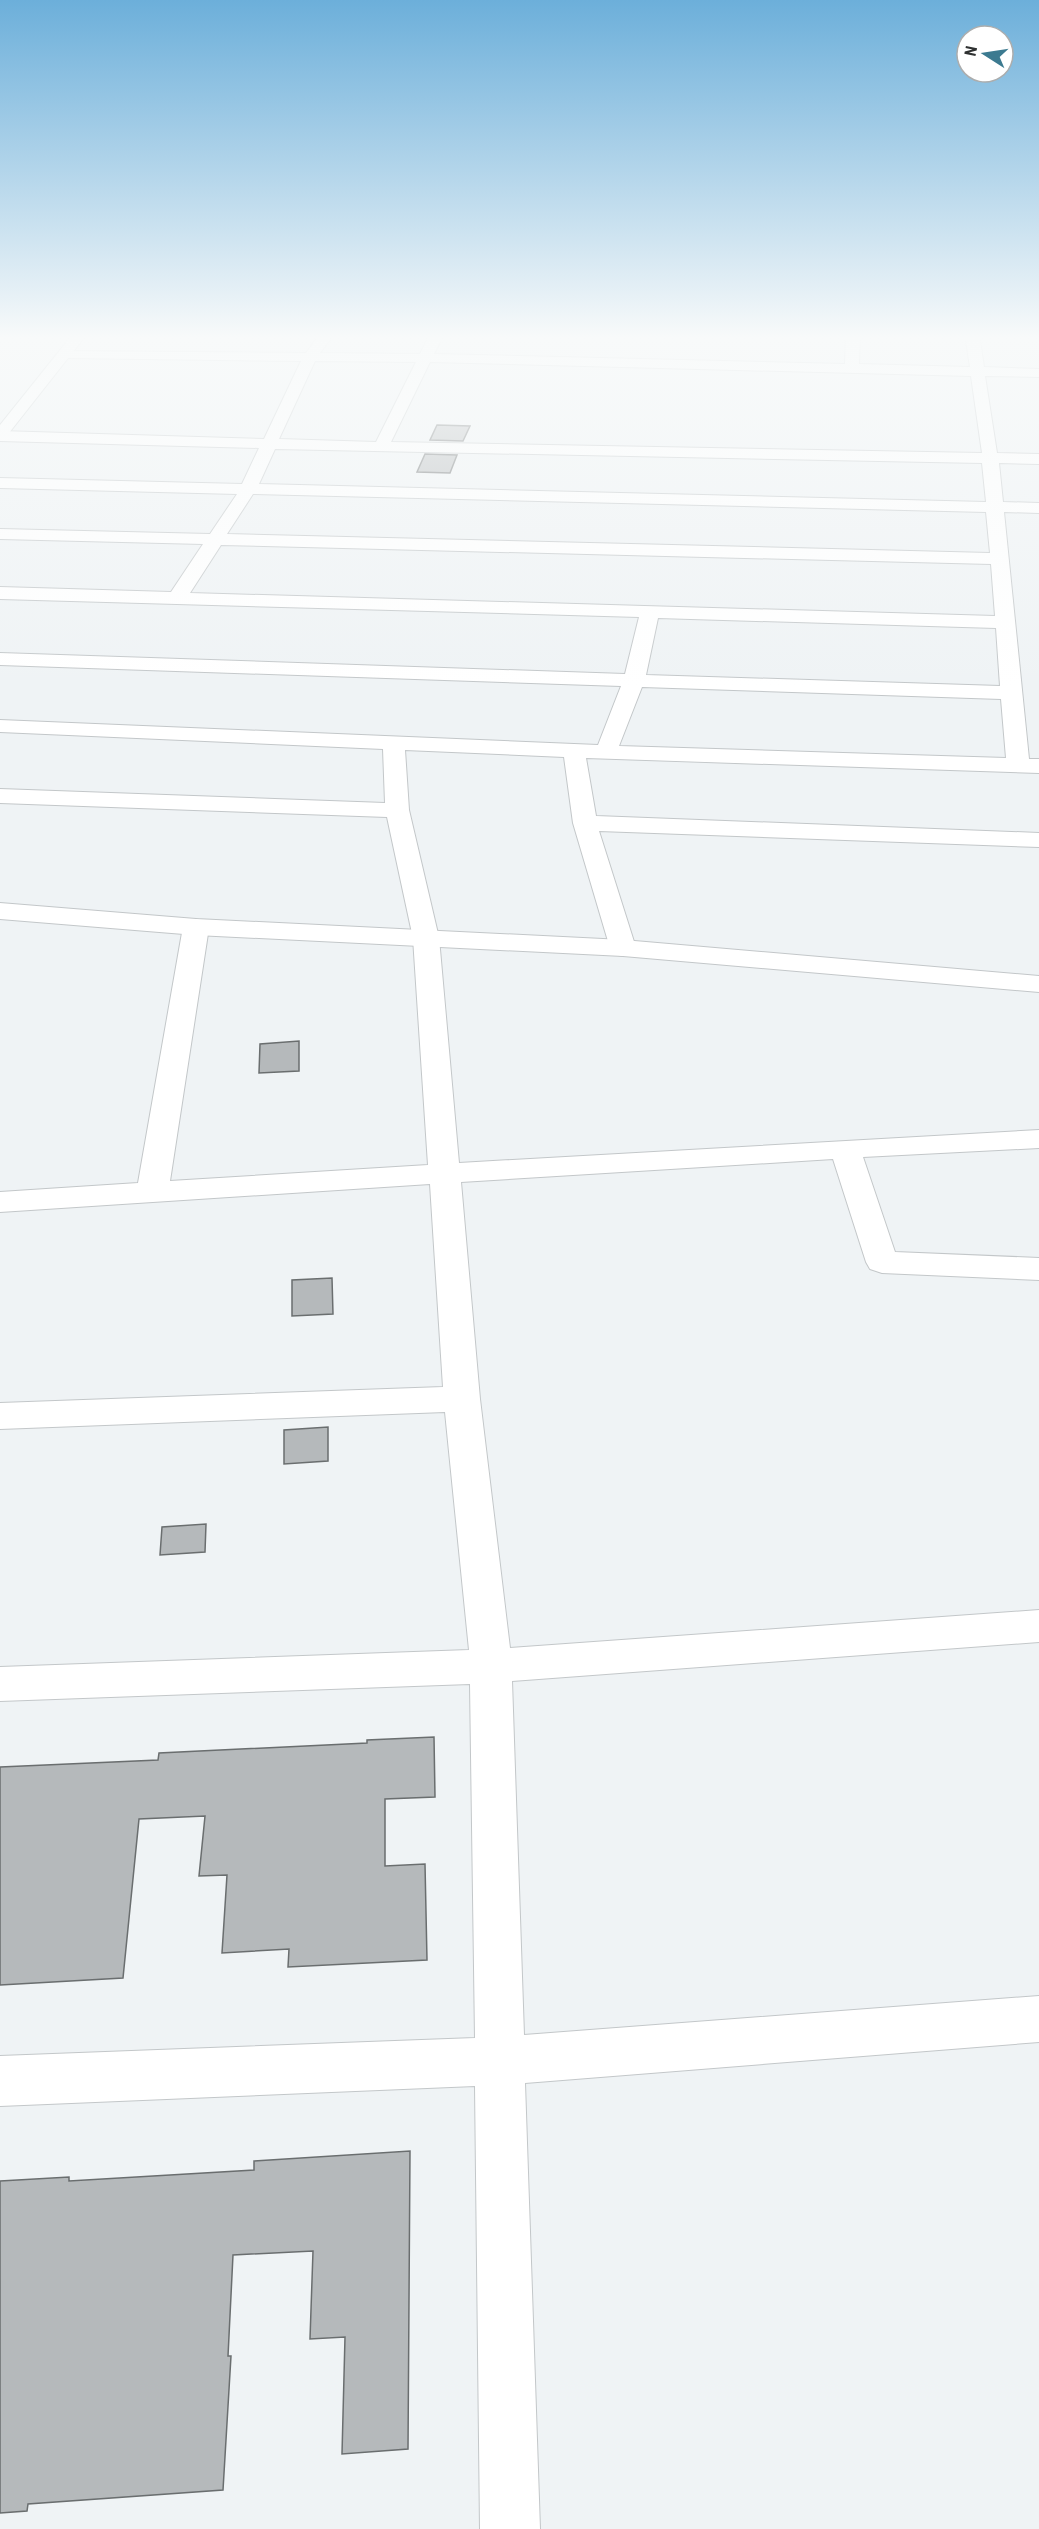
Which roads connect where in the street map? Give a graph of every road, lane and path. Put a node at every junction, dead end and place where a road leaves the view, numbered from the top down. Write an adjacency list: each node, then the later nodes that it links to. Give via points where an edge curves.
1 (264, 452): 7 (street)
2 (687, 452): 4 (street)
3 (989, 452): 4 (street)
4 (990, 457): 5 (street); 8 (street)
5 (1039, 459)
6 (0, 483): 7 (street)
7 (248, 489): 8 (street); 11 (street)
8 (994, 506): 9 (street); 12 (street)
9 (1039, 508)
10 (0, 534): 11 (street)
11 (215, 540): 12 (street); 14 (street)
12 (998, 559): 16 (street)
13 (0, 593): 14 (street)
14 (177, 598): 15 (street)
15 (650, 612): 16 (street); 18 (street)
16 (1003, 622): 19 (street)
17 (0, 658): 18 (street)
18 (634, 681): 19 (street); 23 (street)
19 (1010, 693): 24 (street)
20 (0, 726): 21 (street)
21 (394, 742): 22 (street); 26 (street)
22 (574, 751): 23 (street); 27 (street)
23 (606, 752): 24 (street)
24 (1029, 765)
25 (0, 796): 26 (street)
26 (397, 810): 31 (street)
27 (585, 823): 28 (street); 32 (street)
28 (1039, 840)
29 (0, 911): 30 (street)
30 (196, 927): 31 (street); 37 (street)
31 (426, 938): 32 (street); 36 (street)
32 (623, 948): 33 (street)
33 (1039, 984)
34 (1039, 1139): 35 (street)
35 (845, 1149): 36 (street); 39 (street, via 882,1262)
36 (443, 1174): 37 (street); 40 (street)
37 (152, 1192): 38 (street)
38 (0, 1202)
39 (1039, 1269)
40 (462, 1399): 41 (street); 43 (street)
41 (0, 1416)
42 (1039, 1626): 43 (street)
43 (491, 1666): 44 (street); 46 (street)
44 (0, 1684)
45 (1039, 2019): 46 (street)
46 (501, 2061): 47 (street); 48 (street)
47 (0, 2081)
48 (510, 2529)

